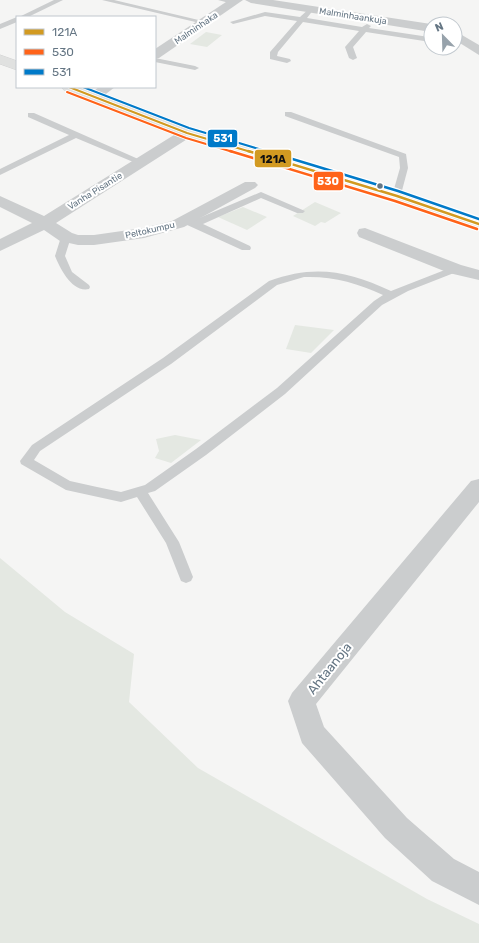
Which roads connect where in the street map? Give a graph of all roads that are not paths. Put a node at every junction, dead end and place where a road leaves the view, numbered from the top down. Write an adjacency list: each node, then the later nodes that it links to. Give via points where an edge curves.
1 (60, 0): 6 (lane)
2 (105, 0): 10 (lane)
3 (251, 0): 5 (street, Malminhaankuja)
4 (230, 1): 10 (street, Malminhaka)
5 (311, 9): 8 (street, Malminhaankuja); 9 (lane)
6 (24, 16)
7 (16, 19): 12 (lane)
8 (374, 19): 13 (street, Malminhaankuja); 14 (lane)
9 (300, 20): 11 (lane, via 265,14); 14 (lane); 22 (lane, via 274,52 273,57)
10 (204, 22): 18 (street, Malminhaka)
11 (233, 22)
12 (0, 27)
13 (423, 27)
14 (363, 30): 15 (lane); 19 (lane, via 349,46)
15 (423, 39)
16 (463, 40): 17 (street)
17 (479, 51)
18 (156, 54)
19 (353, 58)
20 (0, 59): 23 (main road)
21 (156, 60): 24 (lane)
22 (287, 61)
23 (16, 66)
24 (195, 68)
25 (71, 88): 27 (main road)
26 (106, 88): 27 (street)
27 (93, 97): 30 (main road)
28 (288, 114): 35 (lane, via 403,156 404,168)
29 (31, 116): 31 (lane)
30 (187, 133): 32 (street, Vanha Pisantie); 35 (main road)
31 (76, 135): 32 (lane); 33 (lane)
32 (141, 162): 38 (street, Vanha Pisantie)
33 (0, 172)
34 (250, 185): 39 (street, Peltokumpu)
35 (397, 196): 41 (main road)
36 (0, 201): 38 (street, Peltokumpu)
37 (300, 212): 40 (lane, via 261,195)
38 (45, 223): 43 (street, Peltokumpu); 44 (street, Vanha Pisantie)
39 (178, 224): 40 (lane); 43 (street, Peltokumpu, via 106,239 78,240)
40 (195, 224): 45 (lane)
41 (479, 224)
42 (366, 233): 46 (street)
43 (66, 237): 48 (lane, via 60,256 68,274)
44 (0, 246)
45 (246, 248)
46 (455, 269): 47 (street); 49 (lane)
47 (479, 275)
48 (85, 287)
49 (391, 295): 51 (lane, via 378,303 281,391 201,452 150,488); 51 (lane, via 361,280 308,272 288,276 134,384 36,448 26,461 66,485 121,497)
50 (479, 487): 53 (street, Ahtaanoja, via 302,701 312,734 396,828 443,870)
51 (140, 491): 52 (lane, via 172,542)
52 (186, 577)
53 (479, 889)

